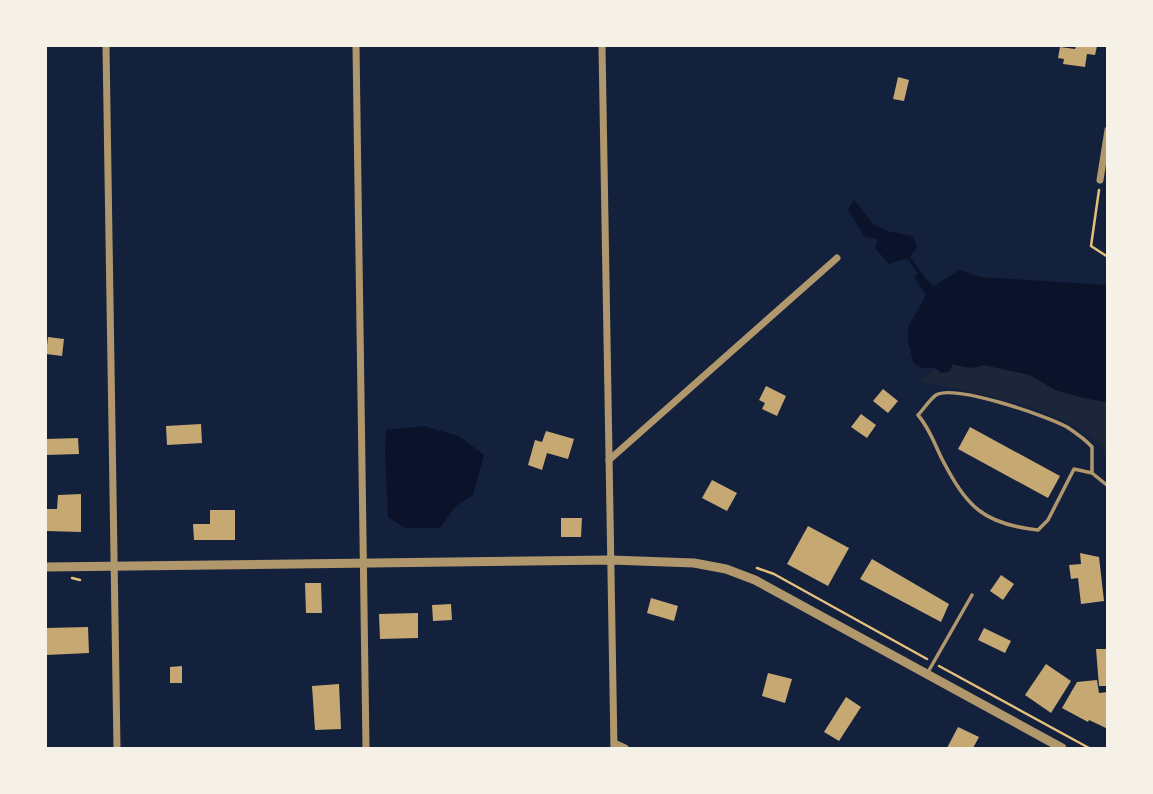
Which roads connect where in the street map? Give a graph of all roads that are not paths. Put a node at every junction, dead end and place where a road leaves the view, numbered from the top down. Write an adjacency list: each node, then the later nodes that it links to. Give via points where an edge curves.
1 (106, 46): 12 (street)
2 (356, 46): 11 (street)
3 (602, 46): 7 (street)
4 (1108, 130): 5 (street)
5 (1100, 180)
6 (837, 258): 7 (street)
7 (609, 460): 10 (street)
8 (1092, 473): 8 (lane, via 1074,469 1048,520 1038,530 1013,527 989,519 969,503 918,415 937,395 952,392 1004,404 1065,426 1084,439 1093,447); 9 (lane)
9 (1108, 486)
10 (611, 560): 11 (street); 15 (street, via 694,563 739,573); 16 (street)
11 (362, 564): 12 (street); 18 (street)
12 (114, 566): 13 (street); 17 (street)
13 (46, 568)
14 (972, 595): 15 (lane)
15 (927, 674): 20 (street)
16 (614, 746): 19 (street)
17 (117, 748)
18 (366, 748)
19 (625, 748)
20 (1062, 748)

